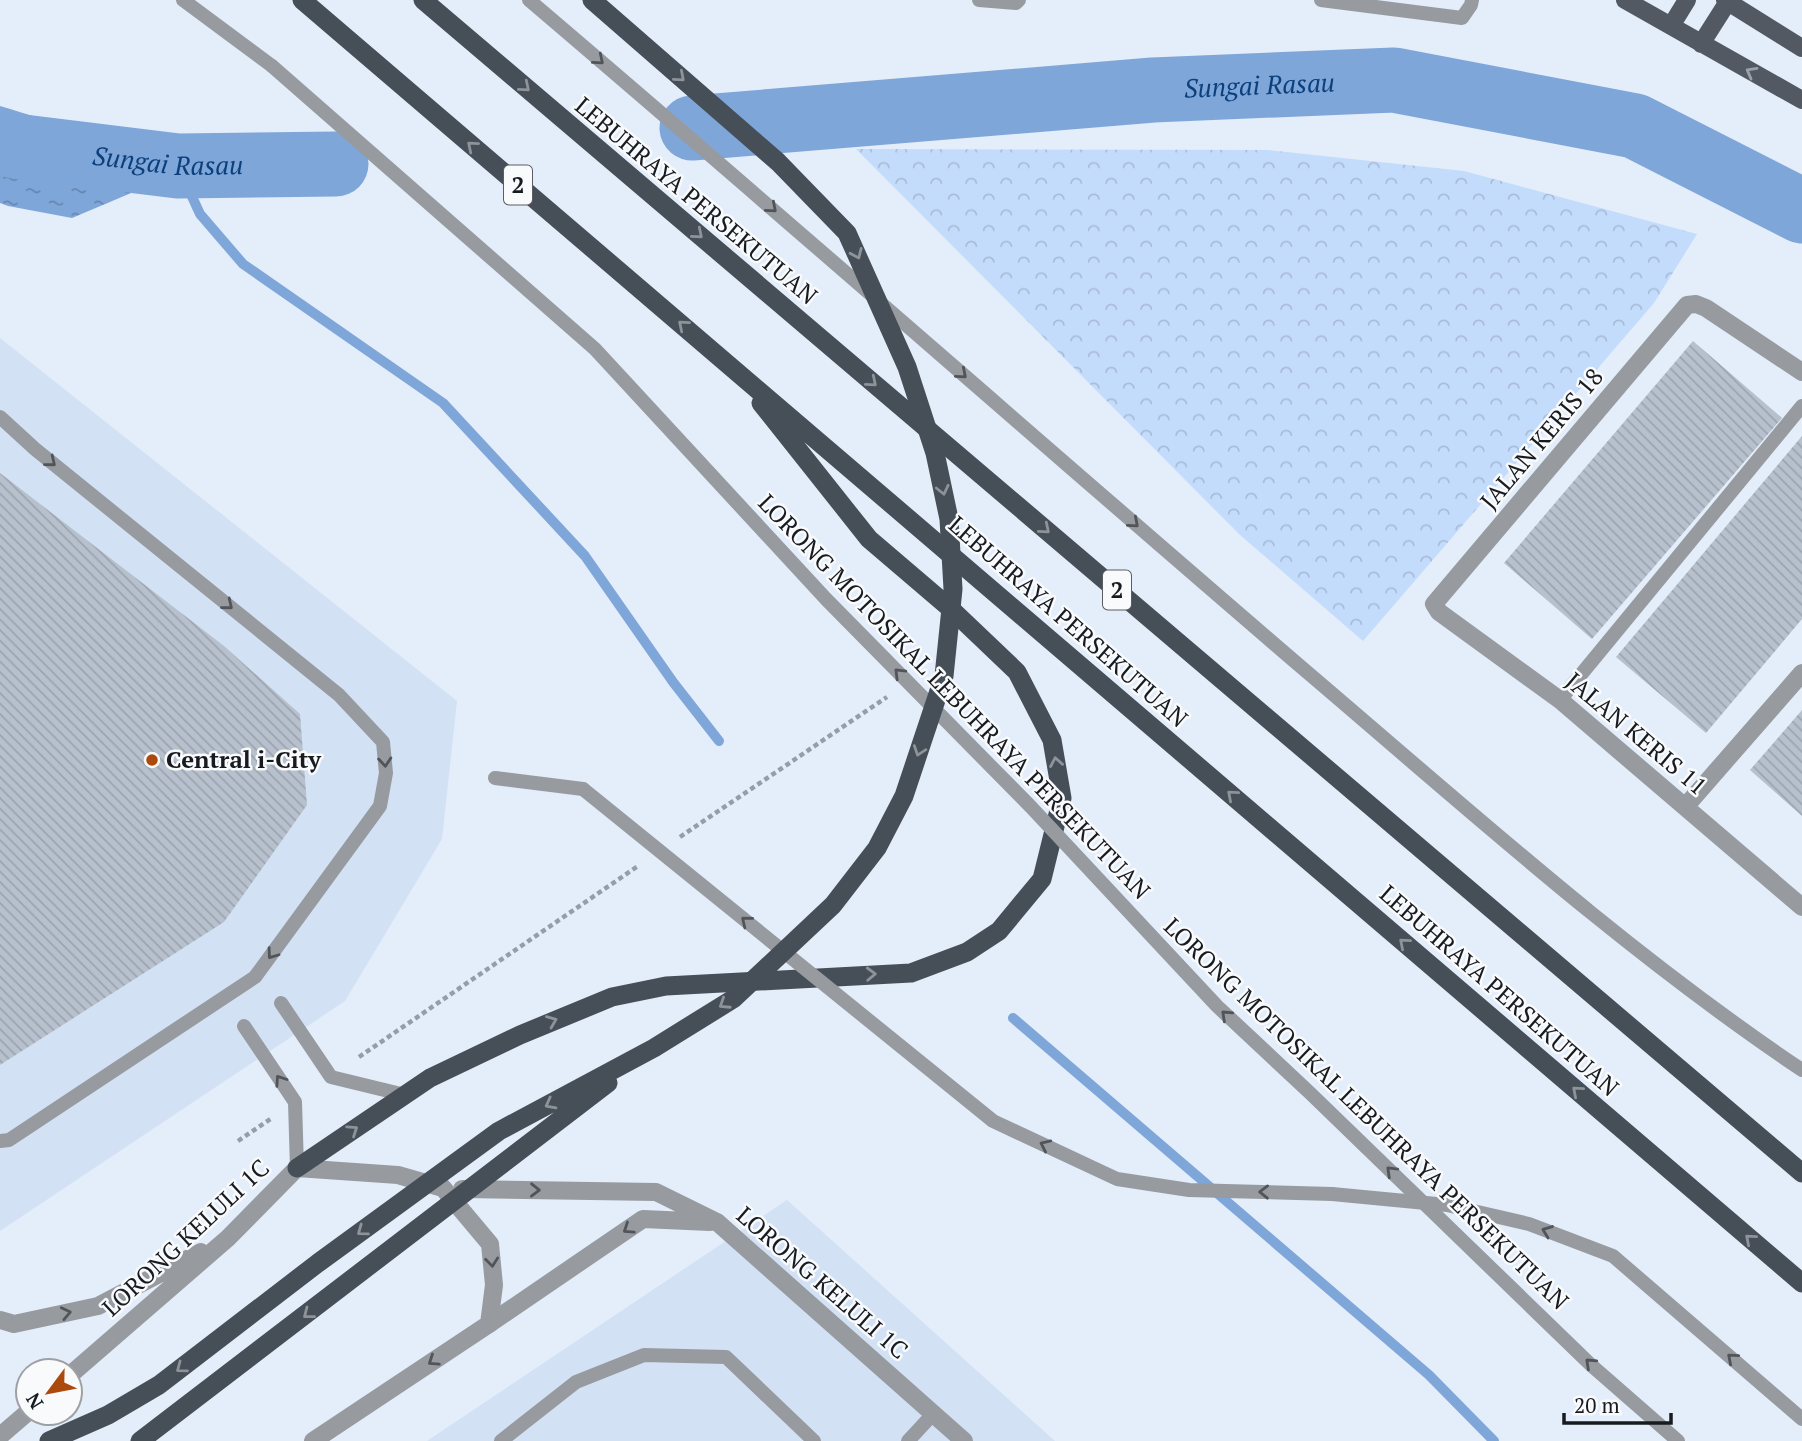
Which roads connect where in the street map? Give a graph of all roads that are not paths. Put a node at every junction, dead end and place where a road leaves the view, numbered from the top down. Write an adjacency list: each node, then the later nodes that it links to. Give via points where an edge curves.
1 (183, 0): 55 (lane, LORONG MOTOSIKAL LEBUHRAYA PERSEKUTUAN, one-way to 1, bridge, via 1591,1365 1217,1006 1031,807 825,599 595,349 272,66)
2 (302, 0): 19 (highway, LEBUHRAYA PERSEKUTUAN / 2, one-way to 2)
3 (423, 0): 15 (highway, LEBUHRAYA PERSEKUTUAN / 2)
4 (440, 0): 15 (highway)
5 (528, 0): 32 (lane, one-way to 32, via 1621,938)
6 (592, 0): 31 (highway, one-way to 31, bridge, via 778,162 847,233 906,367 935,453 953,546 944,676 904,796 877,848 833,905 733,999)
7 (979, 0): 8 (lane)
8 (1019, 0)
9 (1322, 0): 10 (lane, via 1462,18)
10 (1472, 0)
11 (1625, 0): 14 (main road)
12 (1687, 0): 14 (main road)
13 (1727, 1): 16 (main road); 17 (main road)
14 (1671, 26): 16 (main road)
15 (473, 43): 36 (highway, LEBUHRAYA PERSEKUTUAN / 2, one-way to 36)
16 (1701, 44): 18 (main road, one-way to 16)
17 (1802, 48)
18 (1802, 100)
19 (735, 369): 33 (highway, one-way to 19, via 430,1078 520,1035 612,997 666,986 911,973 967,952 999,930 1042,879 1062,798 1052,740 1017,672 869,539); 40 (highway, LEBUHRAYA PERSEKUTUAN / 2, one-way to 19)
20 (1802, 372): 23 (street, JALAN KERIS 18, via 1706,308 1687,305)
21 (1802, 406): 25 (lane)
22 (0, 417): 34 (lane, one-way to 34, via 340,695 383,743 386,774 380,806 254,977 9,1140)
23 (1434, 604): 25 (street, JALAN KERIS 11)
24 (1802, 673): 27 (street)
25 (1560, 700): 27 (street, JALAN KERIS 11)
26 (495, 778): 45 (lane, one-way to 26, bridge, via 1613,1256 1529,1224 1447,1205 1332,1194 1189,1190 1117,1179 993,1121 583,789)
27 (1685, 807): 28 (street, JALAN KERIS 11)
28 (1802, 907)
29 (281, 1003): 33 (lane, via 331,1077)
30 (244, 1027): 35 (lane, one-way to 30, via 295,1102)
31 (654, 1048): 48 (highway, one-way to 48, bridge, via 499,1131 159,1385 108,1415); 49 (highway, one-way to 49, bridge)
32 (1802, 1070)
33 (405, 1095): 35 (highway, one-way to 33)
34 (0, 1141)
35 (297, 1168): 37 (street, LORONG KELULI 1C, via 398,1175); 39 (street, LORONG KELULI 1C)
36 (1802, 1173)
37 (443, 1188): 38 (street, LORONG KELULI 1C, one-way to 38, via 656,1192); 42 (street, one-way to 42, via 491,1244 494,1285)
38 (717, 1222): 42 (street, LORONG KELULI 1C, one-way to 42, via 643,1219); 44 (street, LORONG KELULI 1C)
39 (228, 1238): 41 (street, one-way to 39, via 14,1324 98,1307); 43 (street, LORONG KELULI 1C)
40 (1802, 1283)
41 (0, 1320)
42 (489, 1324): 50 (street, LORONG KELULI 1C, one-way to 50)
43 (84, 1363)
44 (933, 1414): 53 (lane); 54 (street, LORONG KELULI 1C)
45 (1802, 1419)
46 (14, 1424): 47 (street)
47 (0, 1436)
48 (49, 1441)
49 (140, 1441)
50 (313, 1441)
51 (501, 1441): 52 (lane, via 576,1382 643,1355 689,1355 726,1357)
52 (814, 1441)
53 (908, 1441)
54 (964, 1441)
55 (1678, 1441)

